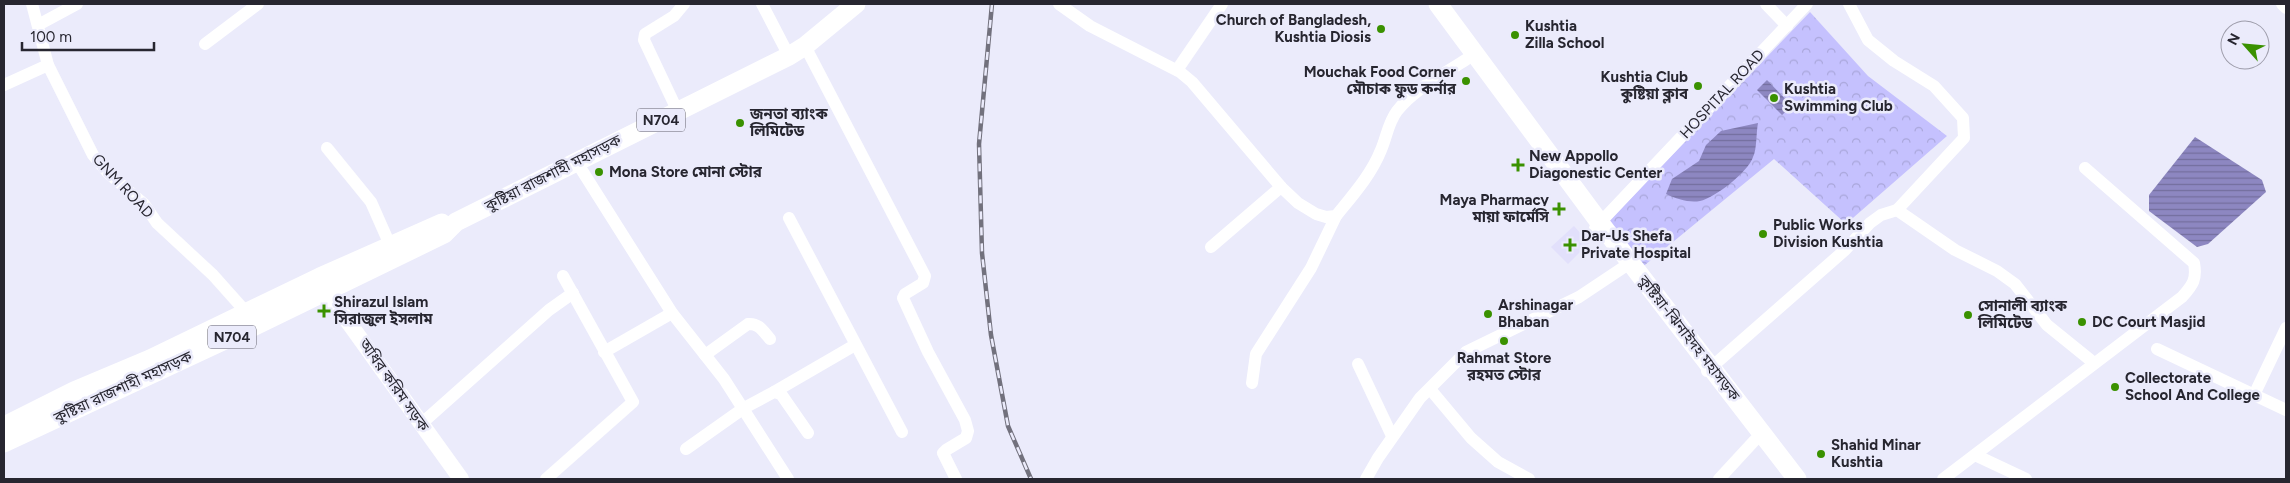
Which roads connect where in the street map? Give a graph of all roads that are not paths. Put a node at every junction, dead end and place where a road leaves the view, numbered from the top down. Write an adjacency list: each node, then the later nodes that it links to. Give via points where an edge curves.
1 (32, 4): 16 (street, GNM ROAD)
2 (77, 4): 16 (street)
3 (258, 4): 18 (street)
4 (684, 4): 25 (street, via 674,16 645,34 644,40)
5 (762, 4): 20 (street)
6 (856, 4): 19 (highway, কুষ্টিয়া রাজশাহী মহাসড়ক / N704)
7 (1059, 4): 23 (street, via 1090,26)
8 (1222, 4): 23 (street)
9 (1426, 4): 21 (highway, কুষ্টিয়া-ঝিনাইদহ মহাসড়ক)
10 (1438, 4): 26 (highway, কুষ্টিয়া-ঝিনাইদহ মহাসড়ক)
11 (1766, 4): 17 (street)
12 (1807, 4): 17 (street, HOSPITAL ROAD)
13 (1849, 4): 31 (street, via 1868,40 1934,86 1963,118 1964,138)
14 (2282, 4): 15 (street)
15 (2286, 8)
16 (38, 24): 22 (street, GNM ROAD)
17 (1787, 26): 35 (street, HOSPITAL ROAD)
18 (205, 44)
19 (805, 46): 20 (highway, কুষ্টিয়া রাজশাহী মহাসড়ক / N704); 72 (street, via 925,276 923,282 904,298 928,352 965,420 966,438 944,453)
20 (789, 56): 25 (highway, কুষ্টিয়া রাজশাহী মহাসড়ক / N704)
21 (1468, 59): 26 (highway, কুষ্টিয়া-ঝিনাইদহ মহাসড়ক); 32 (street, via 1397,110 1368,176)
22 (48, 65): 24 (street); 43 (street, GNM ROAD, via 93,155)
23 (1177, 70): 30 (street, via 1192,82)
24 (4, 85)
25 (678, 112): 28 (highway, কুষ্টিয়া রাজশাহী মহাসড়ক / N704)
26 (1526, 128): 35 (highway, কুষ্টিয়া-ঝিনাইদহ মহাসড়ক)
27 (326, 148): 36 (street, via 370,202)
28 (576, 161): 34 (highway, কুষ্টিয়া রাজশাহী মহাসড়ক / N704); 44 (street)
29 (2085, 168): 52 (street, via 2194,264 2196,275 2192,286 2182,296)
30 (1281, 186): 32 (street, via 1298,203 1316,214); 37 (street)
31 (1897, 210): 52 (street, via 1955,250 2015,284 2047,325); 53 (street, via 1870,223 1844,250)
32 (1336, 216): 54 (street, via 1311,268 1256,354)
33 (790, 218): 47 (street)
34 (456, 222): 36 (highway, কুষ্টিয়া রাজশাহী মহাসড়ক / N704, via 438,223); 40 (highway, কুষ্টিয়া রাজশাহী মহাসড়ক / N704, via 444,234)
35 (1598, 225): 38 (highway, কুষ্টিয়া-ঝিনাইদহ মহাসড়ক); 41 (highway, কুষ্টিয়া-ঝিনাইদহ মহাসড়ক)
36 (390, 245): 40 (highway, কুষ্টিয়া রাজশাহী মহাসড়ক / N704)
37 (1210, 248)
38 (1624, 267): 41 (highway, কুষ্টিয়া-ঝিনাইদহ মহাসড়ক); 55 (street, via 1579,297 1466,352)
39 (563, 276): 42 (street)
40 (323, 284): 43 (highway, কুষ্টিয়া রাজশাহী মহাসড়ক / N704); 60 (main road, অধির করিম সড়ক); 66 (highway, কুষ্টিয়া রাজশাহী মহাসড়ক / N704)
41 (1647, 290): 53 (highway, কুষ্টিয়া-ঝিনাইদহ মহাসড়ক)
42 (573, 293): 49 (street); 60 (street, via 549,310)
43 (246, 312): 61 (highway, কুষ্টিয়া রাজশাহী মহাসড়ক / N704)
44 (672, 313): 49 (street); 50 (street)
45 (2286, 328): 57 (street)
46 (770, 339): 50 (street, via 754,323 748,324)
47 (855, 344): 56 (street); 62 (street)
48 (2157, 349): 57 (street)
49 (604, 352): 70 (street, via 633,402)
50 (705, 355): 58 (street)
51 (1358, 364): 64 (street)
52 (2094, 364): 68 (street)
53 (1708, 370): 65 (highway, কুষ্টিয়া-ঝিনাইদহ মহাসড়ক); 77 (highway, কুষ্টিয়া-ঝিনাইদহ মহাসড়ক)
54 (1252, 383)
55 (1430, 389): 64 (street); 74 (street, via 1471,438 1498,462)
56 (774, 392): 58 (street); 63 (street, via 781,394)
57 (2254, 395): 59 (street)
58 (744, 408): 67 (street); 71 (street)
59 (2286, 410)
60 (421, 424): 69 (main road, অধির করিম সড়ক)
61 (4, 426)
62 (902, 432)
63 (808, 433)
64 (1392, 436): 73 (street)
65 (1755, 440): 75 (street); 76 (highway, কুষ্টিয়া-ঝিনাইদহ মহাসড়ক)
66 (4, 444)
67 (686, 449)
68 (1975, 455): 78 (street); 79 (street)
69 (461, 479)
70 (546, 479)
71 (788, 479)
72 (956, 479)
73 (1366, 479)
74 (1528, 479)
75 (1719, 479)
76 (1785, 479)
77 (1798, 479)
78 (1943, 479)
79 (2026, 479)

